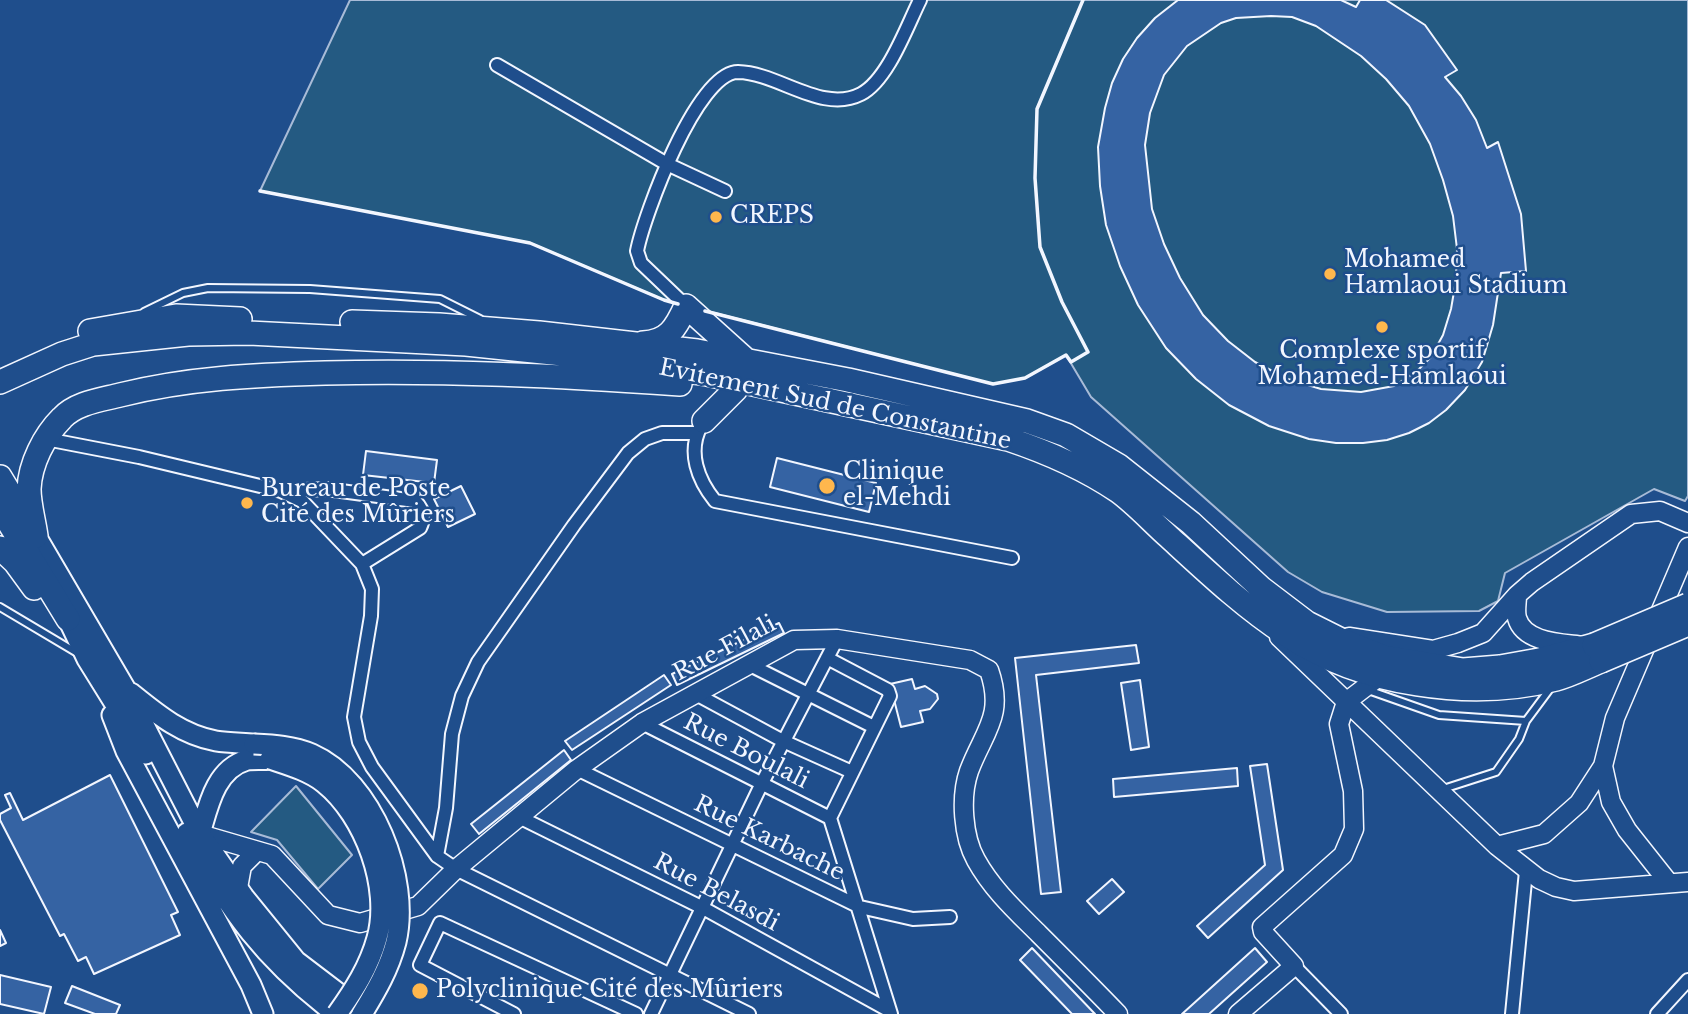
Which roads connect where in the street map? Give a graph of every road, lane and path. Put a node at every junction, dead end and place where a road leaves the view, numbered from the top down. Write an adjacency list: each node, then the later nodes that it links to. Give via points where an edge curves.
1 (920, 0): 3 (street, via 890,60 863,93 843,100 760,76 726,74 699,104)
2 (497, 65): 3 (street)
3 (667, 164): 4 (street); 5 (street, via 637,251 641,263)
4 (725, 191)
5 (686, 306): 8 (highway, via 665,338); 9 (highway)
6 (116, 325): 7 (highway, Evitement Sud de Constantine, via 176,316); 7 (lane, via 183,293 208,288 310,289 440,299); 10 (highway, Evitement Sud de Constantine, via 84,332)
7 (500, 330): 8 (highway, Evitement Sud de Constantine)
8 (622, 344): 9 (highway, Evitement Sud de Constantine)
9 (747, 360): 32 (highway, Evitement Sud de Constantine, via 961,404 1066,435 1151,489 1261,588)
10 (0, 367)
11 (0, 382): 14 (highway, Evitement Sud de Constantine, via 93,344 248,333 466,344 572,355 707,374)
12 (699, 386): 13 (highway); 15 (highway, via 709,398); 16 (highway, via 514,373 210,378 86,403 63,416)
13 (736, 389): 14 (highway); 15 (highway)
14 (787, 393): 26 (highway, Evitement Sud de Constantine, via 1008,439 1082,468 1120,493)
15 (700, 427): 24 (street, via 695,462 701,484 715,501); 59 (street, via 645,439 628,453 478,662 462,696 452,734)
16 (46, 439): 18 (street); 21 (highway, via 34,462 29,490)
17 (0, 477): 21 (highway)
18 (281, 491): 25 (street, via 302,501); 25 (street, via 326,489 415,501 423,514 420,528)
19 (0, 508): 30 (highway)
20 (1688, 523): 27 (street, via 1660,512 1631,514)
21 (36, 536): 40 (main road)
22 (1688, 547): 48 (street, via 1615,718)
23 (0, 548): 30 (highway, via 43,599)
24 (1012, 558)
25 (362, 564): 59 (street, via 372,589 354,717 359,742)
26 (1233, 594): 39 (highway, Evitement Sud de Constantine, via 1287,636); 43 (street)
27 (1517, 595): 32 (street, via 1483,633 1433,650); 34 (street, via 1518,619 1526,631)
28 (1688, 605): 34 (highway, bridge)
29 (0, 607): 37 (lane)
30 (68, 620): 37 (main road)
31 (1688, 624): 34 (highway, bridge)
32 (1332, 636): 34 (highway, Evitement Sud de Constantine, via 1384,656 1463,670)
33 (837, 639): 35 (street); 36 (street, Rue Filali, via 794,640); 79 (street, Rue Filali, via 970,660 989,670 995,712 968,773 964,799 975,858 996,889)
34 (1594, 651): 38 (highway, Evitement Sud de Constantine)
35 (827, 659): 42 (street); 46 (street, via 888,690 890,696)
36 (748, 664): 41 (street, Rue Filali); 42 (street)
37 (91, 667): 72 (main road, via 105,690 126,751); 73 (main road, via 240,921 270,958)
38 (1558, 678): 39 (highway, Evitement Sud de Constantine, via 1466,690); 44 (lane)
39 (1371, 682): 43 (street); 44 (lane, via 1439,715)
40 (125, 688): 55 (main road); 74 (main road, bridge, via 169,723 194,736 217,742 283,745 313,754 351,786 376,820 388,846 400,906 396,940 383,979)
41 (694, 693): 45 (street, Rue Filali); 47 (street)
42 (807, 695): 46 (street); 47 (street)
43 (1346, 702): 52 (street); 68 (street, via 1339,724 1353,791 1354,829 1343,856 1262,927)
44 (1526, 721): 52 (lane, via 1496,772)
45 (642, 723): 49 (street, Rue Filali); 51 (street, Rue Boulali)
46 (874, 727): 50 (street)
47 (783, 741): 50 (street); 51 (street)
48 (1604, 766): 57 (street, via 1579,803 1544,834); 63 (street, via 1611,802)
49 (577, 769): 53 (street, Rue Filali); 56 (street, Rue Karbache)
50 (852, 772): 54 (street)
51 (762, 783): 54 (street, Rue Boulali); 56 (street)
52 (1438, 790): 57 (street)
53 (519, 817): 60 (street, Rue Filali); 66 (street, Rue Belasdi)
54 (830, 818): 65 (street)
55 (200, 834): 58 (street, Rue Filali); 64 (main road); 73 (main road, bridge, via 215,787 247,761 270,759 296,768 324,783 344,806 374,862 381,898 378,936 368,966)
56 (733, 845): 65 (street, Rue Karbache); 66 (street)
57 (1497, 846): 61 (street)
58 (257, 851): 60 (street, Rue Filali, via 272,855 328,915 360,923 418,906); 64 (street, via 242,866)
59 (437, 856): 60 (street)
60 (456, 869): 69 (street)
61 (1526, 871): 63 (street, via 1574,891); 82 (street)
62 (1688, 882): 63 (street)
63 (1669, 883)
64 (238, 888): 74 (main road, via 296,961)
65 (860, 907): 67 (street, Rue Karbache, via 913,919); 71 (street)
66 (703, 908): 69 (street); 71 (street, Rue Belasdi)
67 (950, 917)
68 (1294, 966): 80 (street); 81 (street)
69 (669, 974): 77 (street); 78 (street)
70 (1688, 980): 83 (street)
71 (891, 1013)
72 (263, 1014)
73 (337, 1014)
74 (363, 1014)
75 (513, 1014): 76 (street, via 420,965 440,923)
76 (636, 1014)
77 (651, 1014)
78 (749, 1014)
79 (1118, 1014)
80 (1238, 1014)
81 (1342, 1014)
82 (1512, 1014)
83 (1657, 1014)

